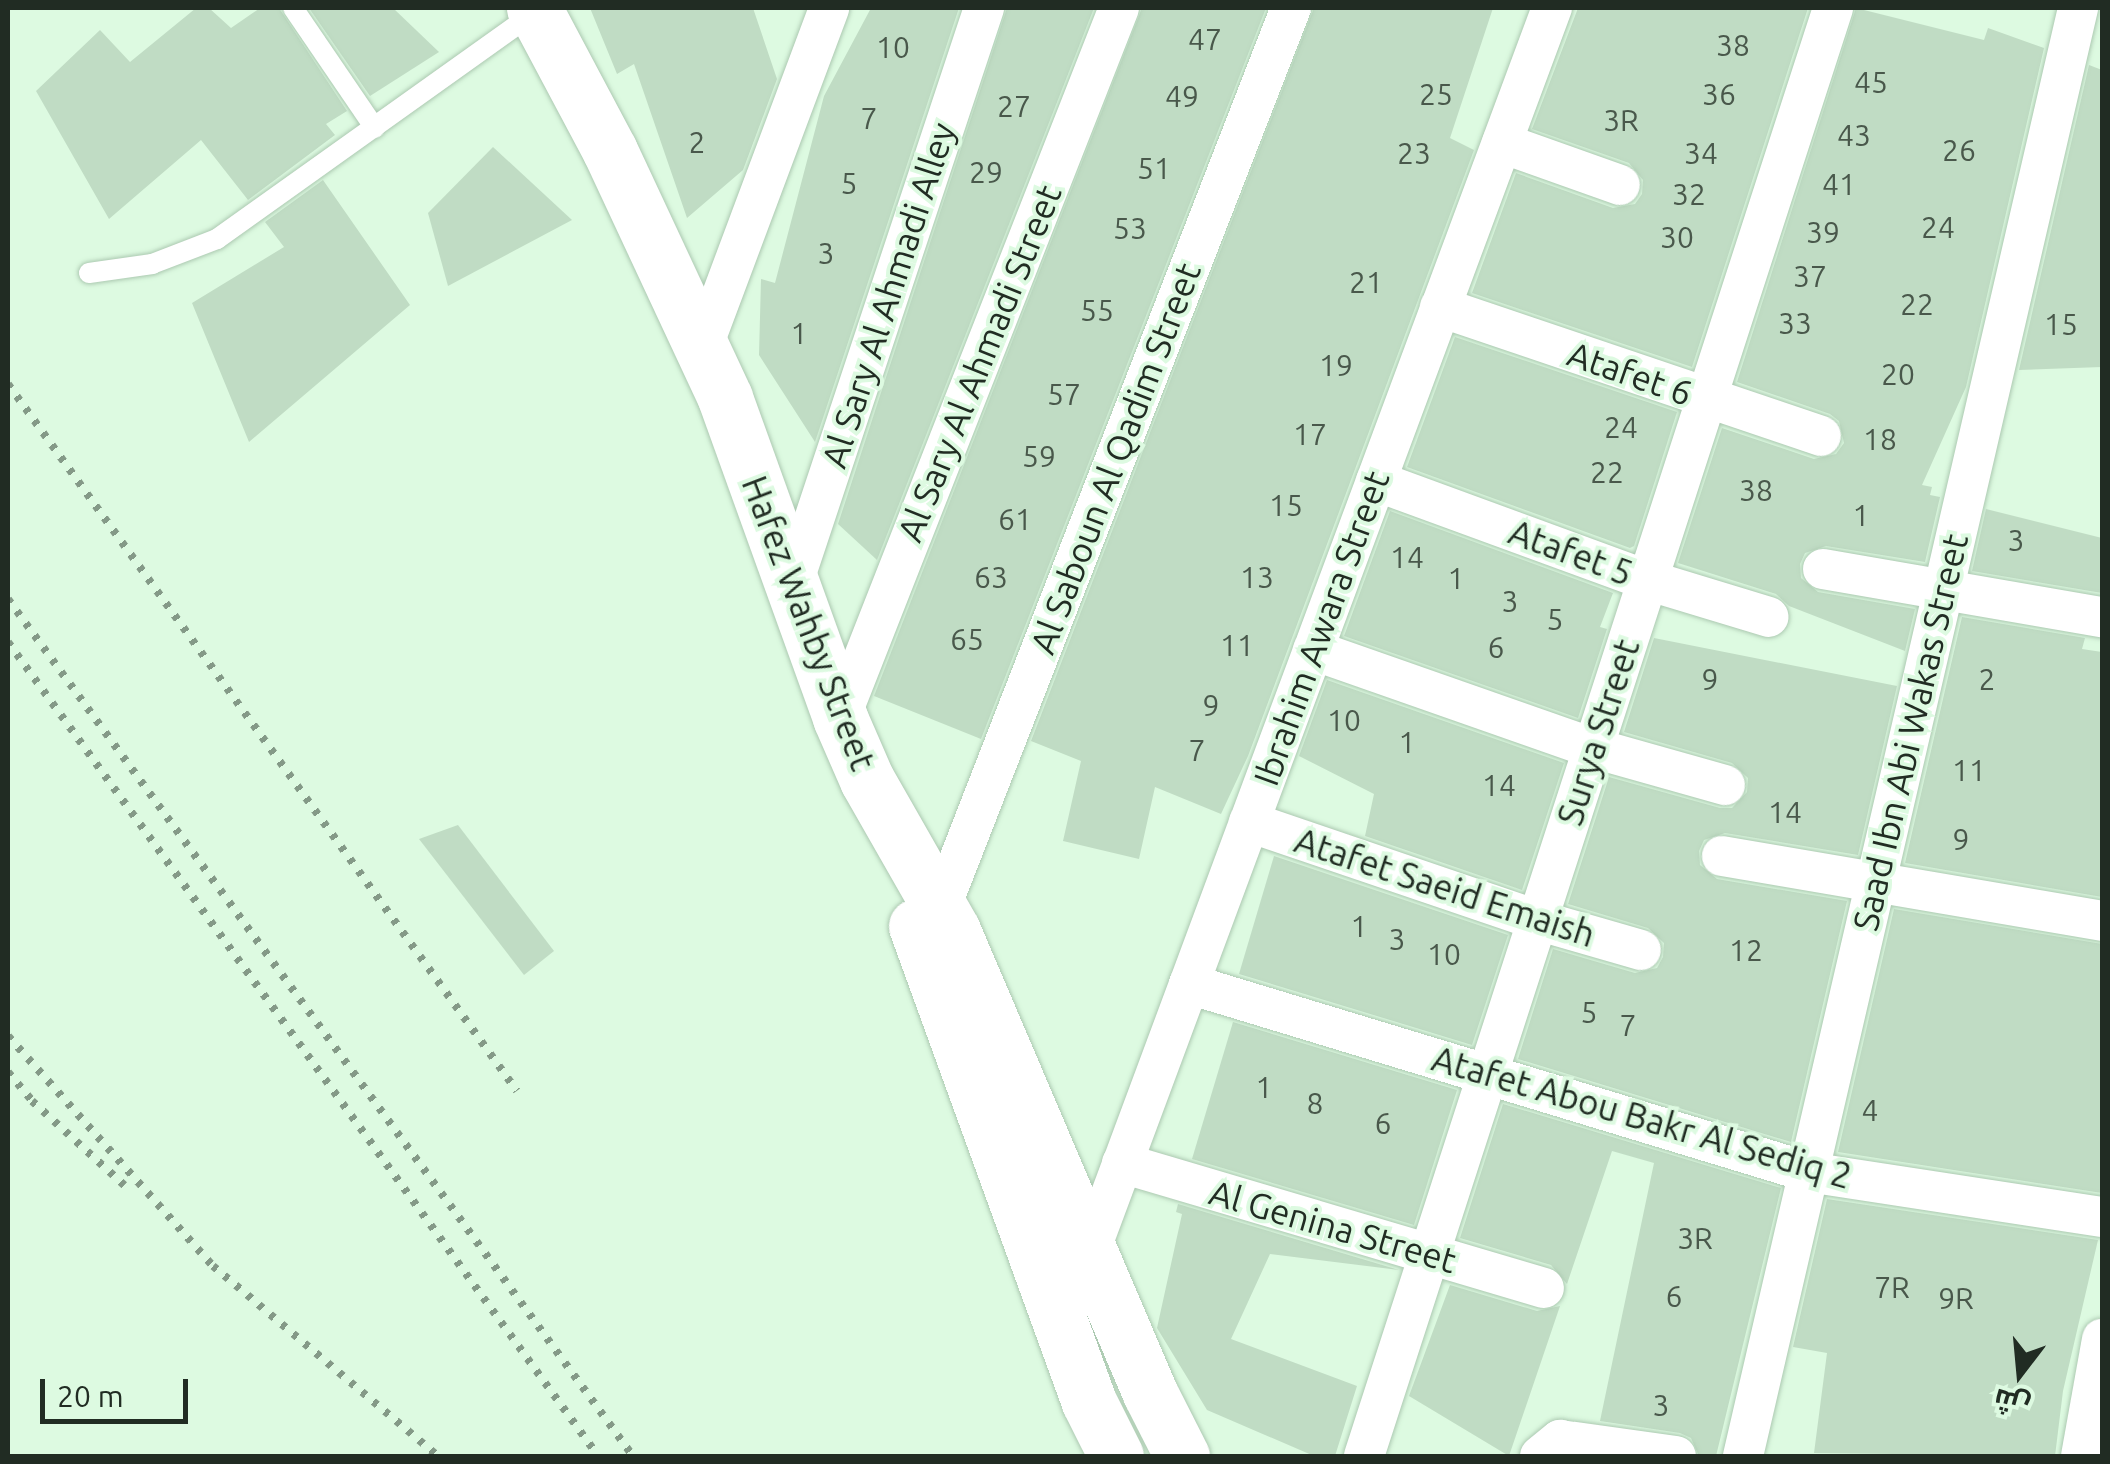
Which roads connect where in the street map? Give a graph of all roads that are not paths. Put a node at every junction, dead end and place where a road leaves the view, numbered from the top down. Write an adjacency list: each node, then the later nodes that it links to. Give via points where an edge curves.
1 (292, 8): 10 (lane)
2 (829, 8): 15 (street)
3 (984, 8): 21 (street, Al Sary Al Ahmadi Alley)
4 (1120, 8): 26 (street, Al Sary Al Ahmadi Street)
5 (1291, 8): 33 (street, Al Saboun Al Qadim Street)
6 (1552, 8): 11 (street, Ibrahim Awara Street)
7 (1833, 8): 16 (street, Surya Street)
8 (2078, 8): 22 (street, Saad Ibn Abi Wakas Street)
9 (535, 10): 10 (lane); 15 (main road, Hafez Wahby Street, via 610,151)
10 (375, 128): 13 (lane, via 217,239 152,264)
11 (1502, 143): 12 (street); 14 (street, Ibrahim Awara Street)
12 (1620, 186)
13 (89, 273)
14 (1440, 307): 16 (street, Atafet 6); 18 (street, Ibrahim Awara Street)
15 (702, 351): 21 (main road, Hafez Wahby Street)
16 (1706, 400): 17 (street, Atafet 6); 20 (street, Surya Street)
17 (1821, 436)
18 (1376, 482): 20 (street, Atafet 5); 25 (street, Ibrahim Awara Street)
19 (1823, 568): 22 (street)
20 (1647, 580): 23 (street, Atafet 5); 27 (street, Surya Street)
21 (792, 583): 26 (main road, Hafez Wahby Street)
22 (1944, 590): 24 (street); 32 (street, Saad Ibn Abi Wakas Street)
23 (1769, 616)
24 (2102, 617)
25 (1313, 650): 27 (street); 30 (street, Ibrahim Awara Street)
26 (840, 718): 28 (main road, Hafez Wahby Street)
27 (1593, 748): 29 (street); 34 (street, Surya Street)
28 (867, 780): 33 (main road, Hafez Wahby Street); 47 (main road, via 950,1025 1089,1402)
29 (1725, 785)
30 (1249, 822): 34 (street, Atafet Saeid Emaish); 37 (street, Ibrahim Awara Street)
31 (1722, 856): 32 (street)
32 (1875, 882): 35 (street); 40 (street, Saad Ibn Abi Wakas Street)
33 (940, 909): 42 (main road, Hafez Wahby Street)
34 (1537, 920): 36 (street, Atafet Saeid Emaish); 38 (street, Surya Street)
35 (2102, 920)
36 (1641, 950)
37 (1189, 984): 38 (street, Atafet Abou Bakr Al Sediq 2); 39 (street, Ibrahim Awara Street)
38 (1488, 1074): 40 (street, Atafet Abou Bakr Al Sediq 2); 43 (street, Surya Street)
39 (1122, 1164): 42 (street, Ibrahim Awara Street); 43 (street, Al Genina Street)
40 (1808, 1172): 41 (street, Atafet Abou Bakr Al Sediq 2); 51 (street, Saad Ibn Abi Wakas Street)
41 (2102, 1217)
42 (1090, 1248): 48 (main road, Hafez Wahby Street)
43 (1430, 1254): 44 (street, Al Genina Street); 49 (street, Surya Street)
44 (1544, 1288)
45 (2102, 1339): 52 (street)
46 (1550, 1448): 50 (street)
47 (1116, 1456)
48 (1182, 1456)
49 (1364, 1456)
50 (1676, 1456)
51 (1742, 1456)
52 (2081, 1456)

